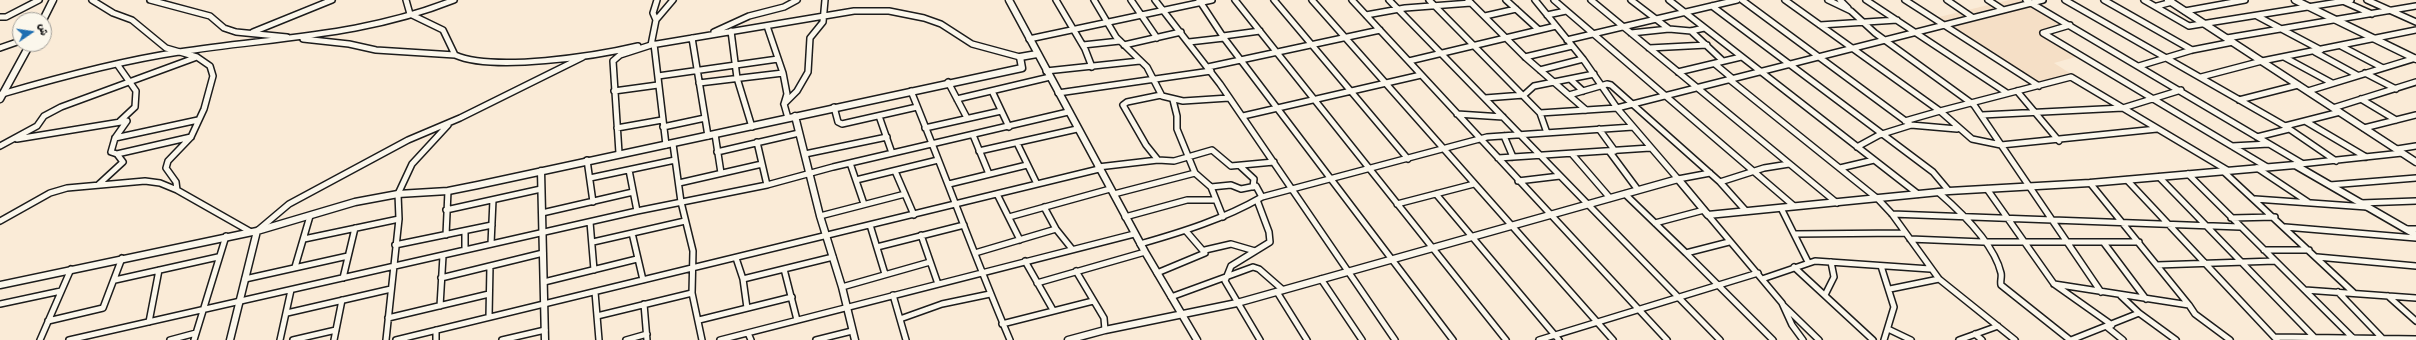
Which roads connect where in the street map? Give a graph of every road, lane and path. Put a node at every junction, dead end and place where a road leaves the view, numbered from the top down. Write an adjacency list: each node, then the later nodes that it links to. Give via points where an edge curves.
1 (39, 0): 77 (street)
2 (53, 0): 66 (street)
3 (92, 0): 137 (street, via 113,13 132,20 166,48)
4 (150, 0): 104 (street, via 210,16 224,28)
5 (332, 0): 104 (street)
6 (406, 0): 75 (street, via 406,8)
7 (454, 0): 75 (street)
8 (657, 0): 79 (street, via 653,13)
9 (673, 0): 79 (street)
10 (797, 0): 107 (street, via 784,7 749,16)
11 (825, 0): 70 (street)
12 (1009, 0): 116 (street)
13 (1056, 0): 94 (street)
14 (1094, 0): 82 (street)
15 (1131, 0): 69 (street)
16 (1155, 0): 61 (street)
17 (1212, 0): 48 (street)
18 (1235, 0): 100 (street)
19 (1274, 0): 128 (street)
20 (1312, 0): 112 (street)
21 (1352, 0): 71 (street)
22 (1389, 0): 58 (street)
23 (1429, 0): 53 (street)
24 (1506, 0): 59 (street)
25 (1535, 0): 73 (street)
26 (1554, 0): 62 (street)
27 (1591, 0): 91 (street)
28 (1631, 0): 78 (street)
29 (1669, 0): 67 (street)
30 (1710, 0): 54 (street)
31 (1737, 0): 54 (street)
32 (1742, 0): 148 (street)
33 (1785, 0): 86 (street)
34 (1828, 0): 63 (street)
35 (1840, 0): 63 (street)
36 (1866, 0): 80 (street)
37 (1905, 0): 87 (street)
38 (1947, 0): 76 (street)
39 (1988, 0): 60 (street)
40 (2043, 0): 49 (street)
41 (2065, 0): 149 (street)
42 (2104, 0): 134 (street)
43 (2144, 0): 55 (street)
44 (2245, 0): 64 (street)
45 (2295, 0): 57 (street)
46 (2351, 0): 51 (street)
47 (2367, 0): 65 (street)
48 (1200, 1): 61 (street); 108 (street)
49 (2028, 1): 60 (street); 88 (street)
50 (2170, 1): 55 (street); 64 (street)
51 (2344, 1): 57 (street); 68 (street)
52 (1469, 2): 53 (street); 72 (street)
53 (1435, 6): 58 (street); 126 (street)
54 (1714, 6): 67 (street); 161 (street)
55 (2157, 6): 85 (street, via 2187,25)
56 (2416, 6): 65 (street)
57 (2310, 7): 74 (street); 81 (street)
58 (1398, 9): 71 (street); 138 (street)
59 (1516, 9): 72 (street); 96 (street)
60 (2002, 9): 76 (street)
61 (1162, 11): 69 (street); 102 (street)
62 (1566, 11): 73 (street); 106 (street)
63 (1851, 11): 84 (street)
64 (2185, 11): 85 (street)
65 (2393, 11): 68 (street); 83 (street)
66 (46, 12)
67 (1685, 12): 78 (street); 92 (street)
68 (2372, 14): 81 (street)
69 (1141, 15): 82 (street); 111 (street, via 1149,22)
70 (825, 16): 89 (street); 146 (street, via 870,10 918,17 941,24 972,44); 221 (street, via 820,30 810,38 807,52 809,66 804,80 788,103)
71 (1366, 16): 95 (street)
72 (1485, 16): 113 (street)
73 (1547, 16): 90 (street)
74 (2257, 16): 85 (street); 97 (street)
75 (412, 17): 109 (street); 142 (street, via 442,29 448,36)
76 (1972, 17): 87 (street)
77 (0, 18)
78 (1656, 19): 91 (street); 93 (street)
79 (656, 20): 123 (street)
80 (1897, 20): 84 (street); 103 (street)
81 (2336, 20): 97 (street); 115 (street)
82 (1108, 22): 94 (street); 119 (street)
83 (2416, 22)
84 (1863, 23): 86 (street); 118 (street)
85 (2205, 24): 114 (street)
86 (1820, 25): 133 (street)
87 (1943, 25): 103 (street); 194 (street)
88 (2070, 25): 163 (street); 214 (street, via 2043,33)
89 (767, 26): 99 (street); 151 (street)
90 (1556, 26): 96 (street); 117 (street)
91 (1623, 27): 105 (street); 106 (street)
92 (1704, 28): 101 (street); 147 (street)
93 (1669, 29): 101 (street); 105 (street)
94 (1073, 30): 116 (street); 124 (street)
95 (1380, 30): 112 (street); 156 (street)
96 (1539, 30): 113 (street)
97 (2282, 30): 114 (street); 135 (street)
98 (2416, 30): 115 (street)
99 (731, 31): 107 (street); 162 (street)
100 (1260, 31): 108 (street); 140 (street)
101 (1691, 31): 127 (street)
102 (1181, 32): 111 (street); 120 (street)
103 (1915, 32): 118 (street); 206 (street)
104 (251, 33): 109 (street)
105 (1631, 33): 132 (street)
106 (1592, 34): 117 (street); 211 (street)
107 (703, 36): 110 (street)
108 (1224, 37): 120 (street); 154 (street)
109 (295, 38): 137 (street); 142 (street, via 376,50)
110 (692, 38): 123 (street); 167 (street)
111 (1157, 38): 125 (street)
112 (1345, 38): 128 (street); 189 (street)
113 (1506, 38): 126 (street); 143 (street)
114 (2227, 38): 121 (street)
115 (2373, 38): 130 (street); 153 (street)
116 (1029, 39): 141 (street)
117 (1568, 40): 129 (street)
118 (1884, 40): 133 (street); 220 (street)
119 (1120, 41): 124 (street); 125 (street)
120 (1189, 42): 166 (street)
121 (2233, 42): 134 (street); 157 (street)
122 (12, 44): 131 (street)
123 (652, 44): 145 (street); 177 (street); 198 (street, via 613,60)
124 (1083, 45): 164 (street)
125 (1124, 45): 155 (street)
126 (1474, 45): 138 (street); 208 (street)
127 (1707, 45): 132 (street); 158 (street)
128 (1311, 46): 140 (street); 201 (street)
129 (1572, 46): 143 (street); 152 (street)
130 (2341, 46): 135 (street); 165 (street)
131 (0, 48)
132 (1649, 48): 170 (street)
133 (1852, 48): 148 (street); 231 (street)
134 (2192, 50): 149 (street)
135 (2322, 50): 139 (street)
136 (26, 52): 210 (street)
137 (179, 52): 144 (street); 159 (street)
138 (1441, 52): 156 (street); 213 (street)
139 (2314, 52): 150 (street); 176 (street)
140 (1278, 53): 154 (street); 218 (street)
141 (1037, 54): 146 (street); 169 (street)
142 (455, 55): 145 (street, via 488,60 554,61)
143 (1526, 56): 168 (street)
144 (198, 57): 187 (street); 246 (street, via 210,66 213,76)
145 (583, 57): 251 (street)
146 (1020, 57): 184 (street, via 1022,68)
147 (1741, 57): 158 (street); 171 (street)
148 (1819, 57): 161 (street); 249 (street)
149 (2166, 57): 163 (street); 179 (street)
150 (2284, 57): 157 (street); 190 (street)
151 (778, 59): 162 (street); 172 (street)
152 (1583, 59): 168 (street); 174 (street)
153 (2416, 59): 165 (street)
154 (1241, 60): 166 (street); 225 (street)
155 (1140, 61): 164 (street); 181 (street, via 1147,67)
156 (1409, 61): 175 (street)
157 (2262, 61): 179 (street); 192 (street)
158 (1723, 62): 160 (street)
159 (117, 64): 187 (street); 210 (street, via 53,78)
160 (1715, 64): 170 (street); 183 (street)
161 (1790, 64): 171 (street); 269 (street)
162 (735, 65): 167 (street); 180 (street)
163 (2139, 66): 197 (street)
164 (1092, 67): 169 (street)
165 (2383, 68): 173 (street)
166 (1209, 69): 181 (street); 212 (street)
167 (697, 70): 177 (street); 188 (street)
168 (1540, 70): 185 (street)
169 (1046, 71): 178 (street)
170 (1678, 72): 195 (street)
171 (1759, 72): 183 (street); 291 (street)
172 (783, 73): 180 (street); 221 (street, via 787,94)
173 (2365, 73): 176 (street); 196 (street)
174 (1594, 74): 182 (street); 193 (street)
175 (1421, 75): 189 (street); 236 (street)
176 (2357, 75): 190 (street)
177 (658, 76): 191 (street)
178 (1050, 77): 200 (street); 205 (street)
179 (2201, 77): 219 (street)
180 (737, 78): 188 (street); 255 (street)
181 (1153, 79): 205 (street); 207 (street)
182 (1570, 79): 185 (street); 202 (street)
183 (1732, 80): 195 (street); 327 (street)
184 (948, 82): 199 (street); 215 (street)
185 (1554, 82): 208 (street, via 1534,86); 209 (street)
186 (2416, 82): 196 (street)
187 (130, 83): 250 (street, via 136,91 135,107); 279 (street, via 50,112 37,126)
188 (699, 83): 243 (street)
189 (1385, 83): 201 (street); 293 (street)
190 (2332, 83): 204 (street)
191 (658, 85): 198 (street); 247 (street)
192 (2298, 85): 204 (street); 219 (street)
193 (1602, 86): 202 (street); 222 (street, via 1611,85); 226 (street)
194 (2039, 86): 203 (street); 227 (street, via 2071,77)
195 (1698, 88): 211 (street); 319 (street)
196 (2396, 89): 216 (street)
197 (2181, 90): 214 (street); 276 (street)
198 (614, 91): 258 (street)
199 (911, 91): 223 (street); 224 (street)
200 (992, 91): 215 (street); 229 (street)
201 (1350, 91): 218 (street); 308 (street)
202 (1583, 91): 209 (street)
203 (2017, 91): 206 (street); 235 (street)
204 (2308, 91): 228 (street)
205 (1058, 93): 232 (street)
206 (2007, 93): 220 (street)
207 (1161, 95): 217 (street); 312 (street, via 1127,102 1122,106)
208 (1524, 95): 213 (street); 234 (street)
209 (1569, 95): 230 (street)
210 (1, 96)
211 (1665, 97): 222 (street); 332 (street)
212 (1229, 98): 217 (street); 241 (street)
213 (1485, 98): 242 (street)
214 (2152, 98): 227 (street, via 2139,105); 289 (street)
215 (957, 99): 245 (street)
216 (2361, 99): 228 (street); 248 (street)
217 (1173, 100): 305 (street, via 1177,116 1176,129)
218 (1313, 100): 225 (street); 326 (street)
219 (2239, 100): 260 (street)
220 (1971, 102): 231 (street); 237 (street)
221 (784, 104): 244 (street)
222 (1634, 104): 226 (street); 337 (street)
223 (834, 107): 239 (street); 240 (street, via 840,124)
224 (917, 107): 240 (street); 259 (street)
225 (1278, 108): 241 (street); 343 (street)
226 (1617, 108): 230 (street); 257 (street)
227 (2123, 108): 235 (street); 264 (street)
228 (2333, 108): 233 (street)
229 (1001, 110): 245 (street); 256 (street)
230 (1586, 110): 234 (street)
231 (1940, 111): 249 (street); 263 (street)
232 (1068, 112): 256 (street); 262 (street)
233 (2340, 112): 252 (street); 261 (street)
234 (1540, 113): 267 (street)
235 (2035, 113): 237 (street); 280 (street)
236 (1457, 114): 242 (street); 278 (street)
237 (1982, 115): 287 (street)
238 (2416, 115): 248 (street)
239 (795, 116): 244 (street); 266 (street)
240 (879, 116): 275 (street)
241 (1243, 116): 315 (street)
242 (1503, 117): 271 (street)
243 (705, 118): 254 (street); 272 (street)
244 (788, 118): 255 (street)
245 (967, 118): 259 (street)
246 (198, 120): 274 (street); 277 (street)
247 (662, 120): 254 (street); 258 (street)
248 (2396, 120): 261 (street)
249 (1905, 121): 253 (street)
250 (120, 122): 277 (street, via 127,121); 279 (street)
251 (449, 122): 371 (street, via 412,164); 433 (street, via 408,140 289,204)
252 (2305, 122): 260 (street); 307 (street)
253 (1911, 125): 263 (street); 269 (street)
254 (663, 127): 286 (street)
255 (752, 127): 268 (street)
256 (1009, 127): 270 (street)
257 (1632, 127): 265 (street); 292 (street)
258 (617, 128): 298 (street)
259 (925, 128): 284 (street)
260 (2287, 128): 276 (street); 314 (street)
261 (2364, 128): 296 (street)
262 (1078, 129): 282 (street); 325 (street)
263 (1958, 129): 287 (street, via 1978,142)
264 (2157, 129): 280 (street); 333 (street)
265 (1599, 130): 267 (street); 295 (street)
266 (799, 133): 281 (street); 301 (street)
267 (1547, 133): 271 (street)
268 (715, 134): 272 (street); 297 (street)
269 (1881, 134): 291 (street); 367 (street, via 1932,172)
270 (973, 135): 284 (street); 294 (street)
271 (1520, 135): 273 (street); 303 (street)
272 (708, 136): 283 (street)
273 (1504, 136): 278 (street); 304 (street)
274 (191, 137): 300 (street); 364 (street, via 166,164 167,172 176,182)
275 (886, 137): 299 (street); 301 (street)
276 (2257, 137): 285 (street)
277 (115, 138): 300 (street, via 111,152)
278 (1479, 138): 293 (street); 306 (street)
279 (12, 140): 288 (street)
280 (2059, 141): 287 (street)
281 (757, 142): 297 (street); 318 (street)
282 (1017, 143): 294 (street); 321 (street)
283 (673, 144): 286 (street); 310 (street)
284 (932, 144): 299 (street); 311 (street)
285 (2269, 144): 289 (street); 320 (street)
286 (666, 145): 298 (street)
287 (2001, 145): 358 (street)
288 (0, 146)
289 (2232, 146): 324 (street)
290 (2416, 146): 296 (street)
291 (1857, 147): 313 (street)
292 (1650, 148): 295 (street); 345 (street)
293 (1444, 149): 308 (street); 354 (street)
294 (979, 151): 338 (street)
295 (1612, 151): 302 (street); 365 (street)
296 (2399, 151): 307 (street); 316 (street)
297 (717, 152): 334 (street)
298 (620, 153): 309 (street)
299 (892, 153): 317 (street)
300 (117, 154): 355 (street, via 123,162)
301 (805, 154): 335 (street)
302 (1572, 154): 303 (street); 378 (street)
303 (1540, 156): 304 (street); 340 (street)
304 (1513, 157): 306 (street)
305 (1190, 158): 312 (street); 323 (street, via 1212,150 1230,166); 336 (street)
306 (1498, 158): 348 (street)
307 (2366, 158): 314 (street)
308 (1408, 159): 326 (street)
309 (587, 160): 330 (street); 342 (street)
310 (675, 160): 329 (street); 350 (street)
311 (938, 160): 331 (street); 352 (street)
312 (1158, 160): 325 (street)
313 (1874, 160): 327 (street); 376 (street)
314 (2336, 161): 320 (street)
315 (1274, 162): 323 (street); 361 (street)
316 (2416, 162)
317 (850, 163): 335 (street); 346 (street)
318 (762, 164): 334 (street); 356 (street)
319 (1789, 164): 332 (street); 387 (street)
320 (2303, 164): 322 (street)
321 (1027, 165): 338 (street); 353 (street)
322 (2295, 165): 324 (street); 357 (street)
323 (1241, 167): 360 (street, via 1254,179)
324 (2267, 167): 328 (street)
325 (1099, 168): 353 (street); 369 (street)
326 (1368, 168): 343 (street); 391 (street)
327 (1840, 168): 379 (street)
328 (2257, 168): 333 (street); 386 (street)
329 (629, 170): 342 (street); 368 (street)
330 (541, 171): 362 (street); 366 (street)
331 (895, 171): 346 (street); 372 (street)
332 (1753, 171): 349 (street); 393 (street)
333 (2225, 171): 339 (street); 380 (street)
334 (721, 173): 350 (street)
335 (810, 173): 356 (street); 406 (street)
336 (1195, 173): 359 (street); 369 (street)
337 (1710, 173): 345 (street); 349 (street)
338 (989, 174): 352 (street)
339 (2188, 174): 341 (street); 413 (street)
340 (1560, 176): 348 (street); 392 (street)
341 (2159, 177): 347 (street); 426 (street)
342 (590, 178): 384 (street)
343 (1331, 178): 361 (street); 481 (street)
344 (2416, 178): 357 (street)
345 (1678, 179): 365 (street); 401 (street)
346 (856, 180): 389 (street)
347 (2127, 180): 351 (street); 424 (street)
348 (1518, 181): 404 (street)
349 (1720, 182): 399 (street)
350 (679, 183): 385 (street)
351 (2090, 183): 358 (street); 419 (street)
352 (949, 184): 390 (street)
353 (1037, 184): 373 (street)
354 (1474, 184): 374 (street); 425 (street)
355 (98, 185): 364 (street, via 145,181 160,183); 416 (street, via 55,190)
356 (766, 185): 385 (street)
357 (2330, 185): 388 (street)
358 (2031, 186): 363 (street); 415 (street)
359 (1211, 187): 360 (street); 382 (street)
360 (1253, 187): 377 (street, via 1257,187)
361 (1292, 188): 377 (street); 504 (street)
362 (541, 189): 381 (street); 400 (street)
363 (1987, 189): 367 (street); 411 (street)
364 (177, 190): 433 (street)
365 (1638, 190): 375 (street)
366 (448, 191): 371 (street); 397 (street)
367 (1949, 191): 370 (street)
368 (633, 192): 384 (street); 398 (street)
369 (1112, 192): 394 (street); 409 (street)
370 (1938, 192): 376 (street); 407 (street)
371 (398, 194): 405 (street, via 355,202); 414 (street)
372 (905, 194): 389 (street); 403 (street)
373 (997, 194): 390 (street); 408 (street)
374 (1436, 194): 391 (street); 446 (street)
375 (1625, 194): 378 (street); 420 (street)
376 (1918, 194): 379 (street)
377 (1260, 198): 410 (street); 468 (street, via 1270,241)
378 (1610, 198): 392 (street)
379 (1878, 199): 387 (street); 402 (street)
380 (2255, 199): 386 (street); 412 (street)
381 (493, 200): 397 (street); 421 (street)
382 (1215, 200): 409 (street, via 1187,200); 410 (street)
383 (2416, 201): 388 (street)
384 (593, 202): 400 (street)
385 (681, 202): 398 (street); 417 (street)
386 (2310, 202): 396 (street)
387 (1837, 203): 393 (street)
388 (2360, 203): 396 (street)
389 (864, 204): 406 (street)
390 (955, 204): 403 (street); 423 (street)
391 (1397, 204): 462 (street)
392 (1588, 204): 404 (street); 544 (street)
393 (1794, 206): 395 (street)
394 (1044, 207): 408 (street); 432 (street)
395 (1781, 208): 399 (street); 440 (street)
396 (2367, 208): 430 (street)
397 (446, 210): 441 (street)
398 (637, 211): 418 (street)
399 (1746, 211): 401 (street)
400 (542, 213): 436 (street)
401 (1706, 213): 420 (street); 452 (street)
402 (1892, 214): 407 (street); 437 (street)
403 (914, 215): 422 (street)
404 (1550, 215): 425 (street); 560 (street)
405 (310, 216): 433 (street); 448 (street)
406 (820, 216): 445 (street)
407 (1965, 216): 411 (street); 453 (street)
408 (1009, 217): 450 (street)
409 (1125, 217): 439 (street)
410 (1223, 217): 435 (street)
411 (2008, 217): 415 (street); 454 (street)
412 (2275, 217): 413 (street); 428 (street)
413 (2231, 218): 427 (street)
414 (399, 219): 429 (street); 460 (street)
415 (2052, 219): 419 (street); 455 (street)
416 (0, 221)
417 (685, 221): 438 (street); 496 (street, via 692,251)
418 (590, 222): 436 (street); 451 (street)
419 (2123, 222): 424 (street); 456 (street)
420 (1654, 223): 472 (street)
421 (492, 225): 434 (street); 458 (street)
422 (870, 225): 445 (street); 461 (street)
423 (964, 225): 442 (street); 469 (street)
424 (2170, 225): 426 (street); 488 (street)
425 (1512, 226): 446 (street); 574 (street)
426 (2207, 226): 427 (street); 486 (street)
427 (2240, 227): 466 (street)
428 (2285, 227): 447 (street); 467 (street)
429 (355, 228): 448 (street); 473 (street)
430 (2406, 229): 431 (street); 443 (street)
431 (2416, 229)
432 (1056, 230): 450 (street); 463 (street)
433 (254, 231): 444 (street); 511 (street)
434 (465, 231): 441 (street); 464 (street)
435 (1186, 231): 459 (street); 465 (street)
436 (542, 232): 458 (street); 471 (street)
437 (1905, 232): 440 (street); 449 (street)
438 (632, 233): 451 (street); 480 (street)
439 (1134, 234): 459 (street); 463 (street)
440 (1795, 234): 484 (street)
441 (446, 235): 460 (street)
442 (921, 235): 461 (street); 483 (street)
443 (2416, 235)
444 (226, 236): 476 (street); 478 (street)
445 (826, 236): 475 (street); 479 (street)
446 (1471, 237): 462 (street); 590 (street)
447 (2416, 238)
448 (304, 239): 493 (street)
449 (1910, 239): 453 (street); 499 (street)
450 (1020, 240): 469 (street)
451 (593, 242): 501 (street)
452 (1729, 242): 472 (street); 506 (street)
453 (1984, 242): 454 (street); 640 (street, via 2001,271 2001,285)
454 (2026, 242): 455 (street); 521 (street)
455 (2068, 242): 457 (street); 532 (street)
456 (2139, 242): 457 (street); 489 (street)
457 (2104, 243): 546 (street)
458 (491, 244): 464 (street)
459 (1140, 244): 470 (street)
460 (395, 245): 494 (street)
461 (877, 247): 507 (street)
462 (1431, 248): 481 (street); 626 (street)
463 (1072, 249): 482 (street)
464 (465, 250): 474 (street)
465 (1205, 250): 468 (street, via 1231,244); 505 (street, via 1199,258)
466 (2264, 250): 467 (street); 487 (street)
467 (2309, 250): 477 (street)
468 (1255, 251): 508 (street, via 1246,260 1231,266)
469 (975, 252): 503 (street)
470 (1145, 252): 502 (street); 505 (street)
471 (543, 253): 490 (street); 518 (street)
472 (1686, 253): 523 (street)
473 (348, 256): 493 (street); 509 (street)
474 (443, 256): 494 (street); 510 (street)
475 (833, 256): 498 (street); 524 (street)
476 (218, 257): 500 (street); 559 (street)
477 (2317, 257): 492 (street); 535 (street)
478 (122, 258): 497 (street); 516 (street)
479 (736, 258): 496 (street); 512 (street)
480 (638, 259): 501 (street); 517 (street)
481 (1393, 260): 504 (street); 625 (street)
482 (1025, 261): 503 (street); 519 (street)
483 (930, 262): 507 (street); 520 (street)
484 (1808, 262): 485 (street); 495 (street)
485 (1831, 262): 491 (street); 539 (street, via 1834,278)
486 (2241, 262): 487 (street); 488 (street); 589 (street)
487 (2275, 262): 528 (street)
488 (2205, 263): 489 (street); 592 (street)
489 (2157, 265): 555 (street)
490 (490, 266): 510 (street); 536 (street)
491 (1881, 266): 499 (street); 526 (street)
492 (2416, 266)
493 (295, 267): 511 (street)
494 (393, 267): 509 (street); 525 (street)
495 (1794, 267): 514 (street); 539 (street)
496 (691, 268): 517 (street); 534 (street)
497 (71, 269): 522 (street); 530 (street)
498 (784, 269): 512 (street); 542 (street)
499 (1930, 269): 515 (street)
500 (159, 270): 516 (street); 573 (street, via 154,283 154,302)
501 (594, 270): 518 (street)
502 (1076, 271): 519 (street); 548 (street)
503 (981, 272): 520 (street); 537 (street)
504 (1347, 272): 513 (street); 624 (street)
505 (1157, 273): 543 (street)
506 (1758, 273): 514 (street); 523 (street)
507 (885, 274): 524 (street)
508 (1226, 277): 529 (street, via 1256,267); 543 (street); 550 (street, via 1225,284 1231,289)
509 (343, 278): 527 (street)
510 (441, 278): 556 (street)
511 (245, 279): 549 (street)
512 (743, 279): 558 (street)
513 (1321, 279): 529 (street); 623 (street)
514 (1762, 279): 551 (street)
515 (1939, 279): 526 (street); 576 (street)
516 (114, 280): 571 (street, via 103,308)
517 (643, 280): 531 (street)
518 (544, 282): 553 (street)
519 (1037, 283): 561 (street)
520 (938, 284): 538 (street)
521 (2054, 284): 532 (street); 577 (street)
522 (0, 285)
523 (1718, 286): 544 (street); 631 (street)
524 (842, 287): 557 (street)
525 (391, 289): 547 (street); 567 (street)
526 (1890, 289): 578 (street, via 1894,307)
527 (291, 290): 549 (street); 562 (street)
528 (2305, 290): 533 (street); 591 (street)
529 (1280, 291): 550 (street); 622 (street)
530 (61, 292): 552 (street); 571 (street)
531 (595, 292): 553 (street); 565 (street)
532 (2101, 292): 540 (street)
533 (2338, 292): 535 (street); 594 (street)
534 (692, 293): 554 (street); 569 (street)
535 (2354, 293): 541 (street)
536 (489, 294): 556 (street); 566 (street)
537 (990, 294): 568 (street, via 942,304); 575 (street)
538 (893, 295): 557 (street); 568 (street)
539 (1825, 295): 634 (street)
540 (2120, 295): 546 (street); 563 (street)
541 (2388, 296): 545 (street); 572 (street)
542 (792, 297): 558 (street); 570 (street)
543 (1171, 297): 564 (street)
544 (1679, 297): 560 (street); 630 (street)
545 (2416, 298)
546 (2146, 299): 555 (street)
547 (342, 300): 562 (street); 579 (street)
548 (1093, 301): 561 (street); 582 (street, via 1104,318)
549 (238, 302): 559 (street); 601 (street)
550 (1237, 303): 564 (street); 621 (street)
551 (1782, 303): 632 (street, via 1792,325); 633 (street)
552 (0, 304)
553 (544, 304): 566 (street); 581 (street)
554 (644, 304): 565 (street); 588 (street)
555 (2189, 305): 643 (street, via 2195,314)
556 (440, 306): 567 (street)
557 (847, 307): 570 (street); 583 (street)
558 (747, 308): 569 (street)
559 (202, 309): 573 (street); 584 (street)
560 (1639, 309): 574 (street); 629 (street)
561 (1053, 310): 575 (street)
562 (287, 313): 602 (street)
563 (2139, 313): 577 (street); 642 (street)
564 (1181, 314): 582 (street); 620 (street)
565 (597, 316): 610 (street)
566 (489, 317): 580 (street)
567 (388, 318): 605 (street)
568 (900, 318): 617 (street)
569 (699, 320): 612 (street)
570 (797, 320): 585 (street)
571 (48, 321): 596 (street)
572 (2416, 321)
573 (149, 322): 586 (street)
574 (1598, 323): 590 (street); 628 (street)
575 (1002, 324): 618 (street)
576 (1998, 326): 587 (street); 639 (street)
577 (2109, 326): 640 (street); 641 (street)
578 (1888, 329): 635 (street); 636 (street)
579 (336, 330): 603 (street); 604 (street)
580 (436, 330): 606 (street); 607 (street)
581 (545, 330): 608 (street); 609 (street)
582 (1104, 330): 619 (street)
583 (852, 331): 615 (street); 616 (street)
584 (196, 333): 599 (street); 600 (street)
585 (748, 333): 613 (street); 614 (street)
586 (96, 334): 597 (street); 598 (street)
587 (1975, 334): 637 (street); 638 (street)
588 (647, 337): 611 (street)
589 (2314, 337): 592 (street); 593 (street)
590 (1557, 338): 627 (street)
591 (2352, 338): 593 (street); 594 (street)
592 (2276, 339)
593 (2333, 339)
594 (2383, 339): 595 (street)
595 (2416, 339)
596 (40, 340)
597 (69, 340)
598 (93, 340)
599 (170, 340)
600 (194, 340)
601 (230, 340)
602 (280, 340)
603 (293, 340)
604 (334, 340)
605 (386, 340)
606 (396, 340)
607 (436, 340)
608 (502, 340)
609 (545, 340)
610 (599, 340)
611 (626, 340)
612 (702, 340)
613 (720, 340)
614 (751, 340)
615 (816, 340)
616 (855, 340)
617 (906, 340)
618 (1010, 340)
619 (1068, 340)
620 (1197, 340)
621 (1260, 340)
622 (1307, 340)
623 (1362, 340)
624 (1395, 340)
625 (1453, 340)
626 (1506, 340)
627 (1539, 340)
628 (1613, 340)
629 (1667, 340)
630 (1720, 340)
631 (1773, 340)
632 (1803, 340)
633 (1819, 340)
634 (1873, 340)
635 (1884, 340)
636 (1911, 340)
637 (1959, 340)
638 (1982, 340)
639 (2015, 340)
640 (2070, 340)
641 (2123, 340)
642 (2176, 340)
643 (2230, 340)

